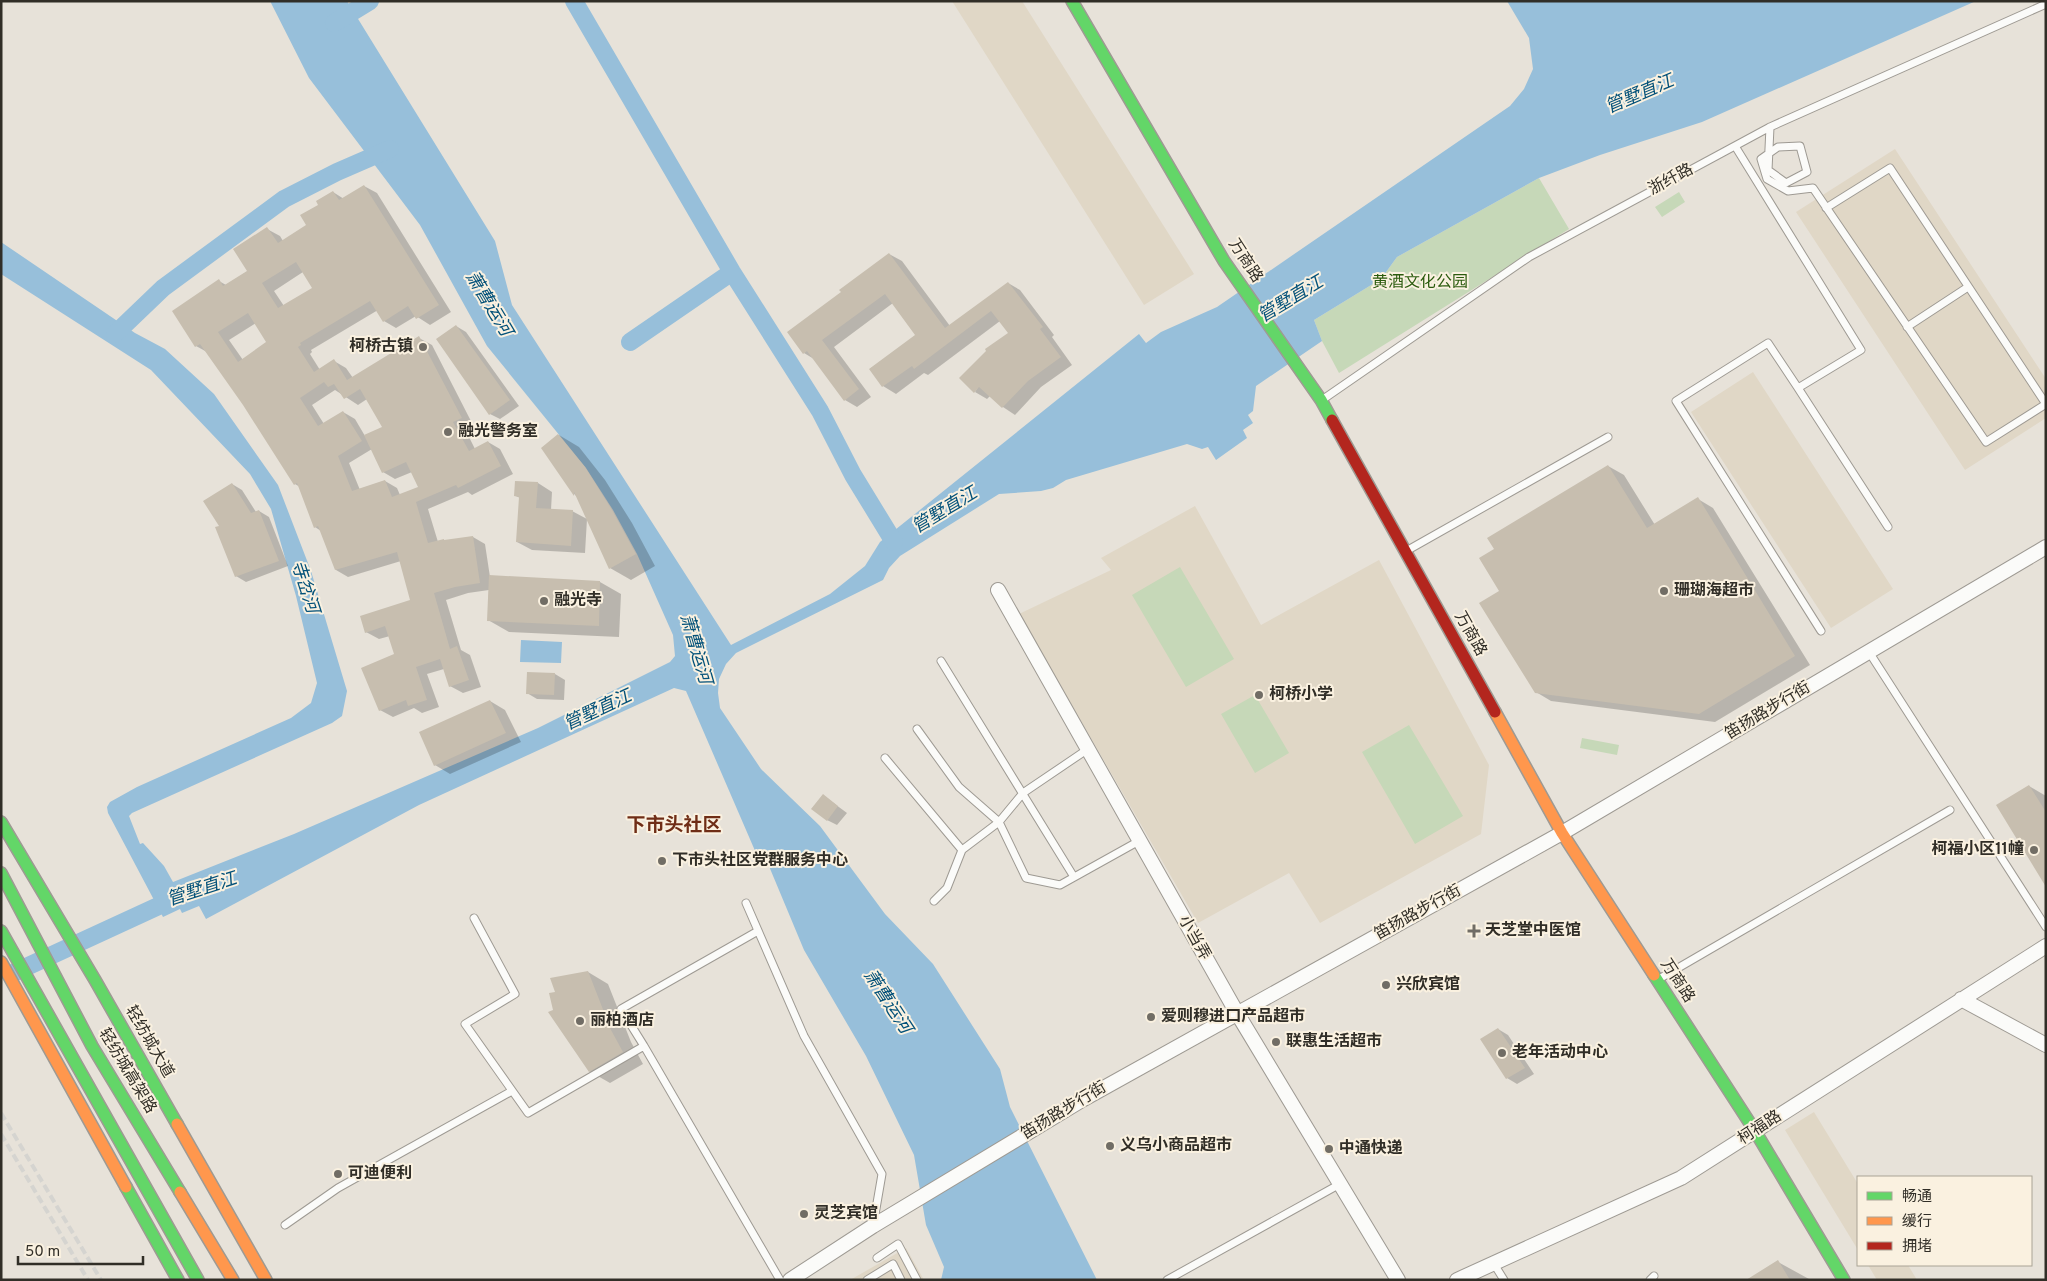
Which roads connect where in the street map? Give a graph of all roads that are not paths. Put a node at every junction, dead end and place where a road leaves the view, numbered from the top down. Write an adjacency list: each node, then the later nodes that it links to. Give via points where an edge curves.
1 (1072, 1): 9 (main road, 万商路, via 1224,261)
2 (2046, 4): 3 (lane, 浙纤路)
3 (1770, 127): 4 (lane, 浙纤路); 5 (lane, via 1769,144 1769,153 1768,170 1786,183 1807,172 1800,146 1778,147 1772,151 1766,155 1761,158 1767,179 1788,191 1812,188)
4 (1735, 146): 8 (lane, via 1861,350); 9 (lane, 浙纤路, via 1529,257)
5 (1826, 208): 6 (lane, via 1890,168); 7 (lane)
6 (1968, 287): 7 (lane); 10 (lane)
7 (1908, 327): 10 (lane, via 1986,442)
8 (1798, 388): 12 (lane); 16 (lane, via 1768,343 1676,401)
9 (1321, 400): 14 (main road, 万商路)
10 (2046, 404)
11 (1608, 437): 14 (lane)
12 (1888, 527)
13 (2046, 547): 17 (street, 笛扬路步行街)
14 (1405, 552): 26 (main road, 万商路)
15 (998, 590): 20 (street, 小当弄)
16 (1821, 631)
17 (1869, 652): 26 (street, 笛扬路步行街); 34 (lane)
18 (941, 661): 22 (lane)
19 (917, 729): 25 (lane, via 960,787)
20 (1088, 749): 22 (lane); 27 (street, 小当弄)
21 (885, 758): 28 (lane)
22 (1023, 793): 25 (lane); 30 (lane)
23 (1950, 810): 39 (lane)
24 (1, 822): 54 (main road, 轻纺城大道)
25 (999, 822): 28 (lane); 30 (lane, via 1026,878 1060,885)
26 (1562, 833): 39 (main road, 万商路); 41 (street, 笛扬路步行街)
27 (1139, 840): 30 (lane); 41 (street, 小当弄)
28 (962, 850): 31 (lane, via 947,888)
29 (1, 873): 53 (main road, 轻纺城高架路, via 92,1046)
30 (1074, 877)
31 (934, 902)
32 (746, 903): 36 (lane)
33 (474, 918): 44 (lane, via 515,994 465,1024)
34 (2046, 927)
35 (1, 931): 52 (main road)
36 (758, 931): 43 (lane, via 621,1008); 48 (lane, via 804,1036 882,1174)
37 (2046, 946): 40 (street, 柯福路)
38 (1, 962): 51 (main road)
39 (1657, 980): 45 (main road, 万商路)
40 (1961, 999): 42 (street); 45 (street, 柯福路)
41 (1237, 1014): 46 (street, 小当弄); 48 (street, 笛扬路步行街, via 1082,1100)
42 (2046, 1045)
43 (644, 1046): 44 (lane, via 528,1114); 55 (lane)
44 (512, 1091): 47 (lane, via 338,1188)
45 (1755, 1131): 50 (street, 柯福路, via 1681,1178); 64 (main road, 万商路)
46 (1340, 1184): 60 (lane); 61 (street, 小当弄)
47 (285, 1225)
48 (873, 1226): 56 (street, 笛扬路步行街)
49 (877, 1258): 59 (lane, via 898,1244)
50 (1494, 1264): 62 (street, 柯福路); 63 (lane)
51 (178, 1280)
52 (198, 1280)
53 (233, 1280)
54 (266, 1280)
55 (780, 1280)
56 (790, 1280)
57 (866, 1280): 58 (lane, via 893,1264)
58 (901, 1280)
59 (917, 1280)
60 (1167, 1280)
61 (1398, 1280)
62 (1457, 1280)
63 (1504, 1280)
64 (1844, 1280)

